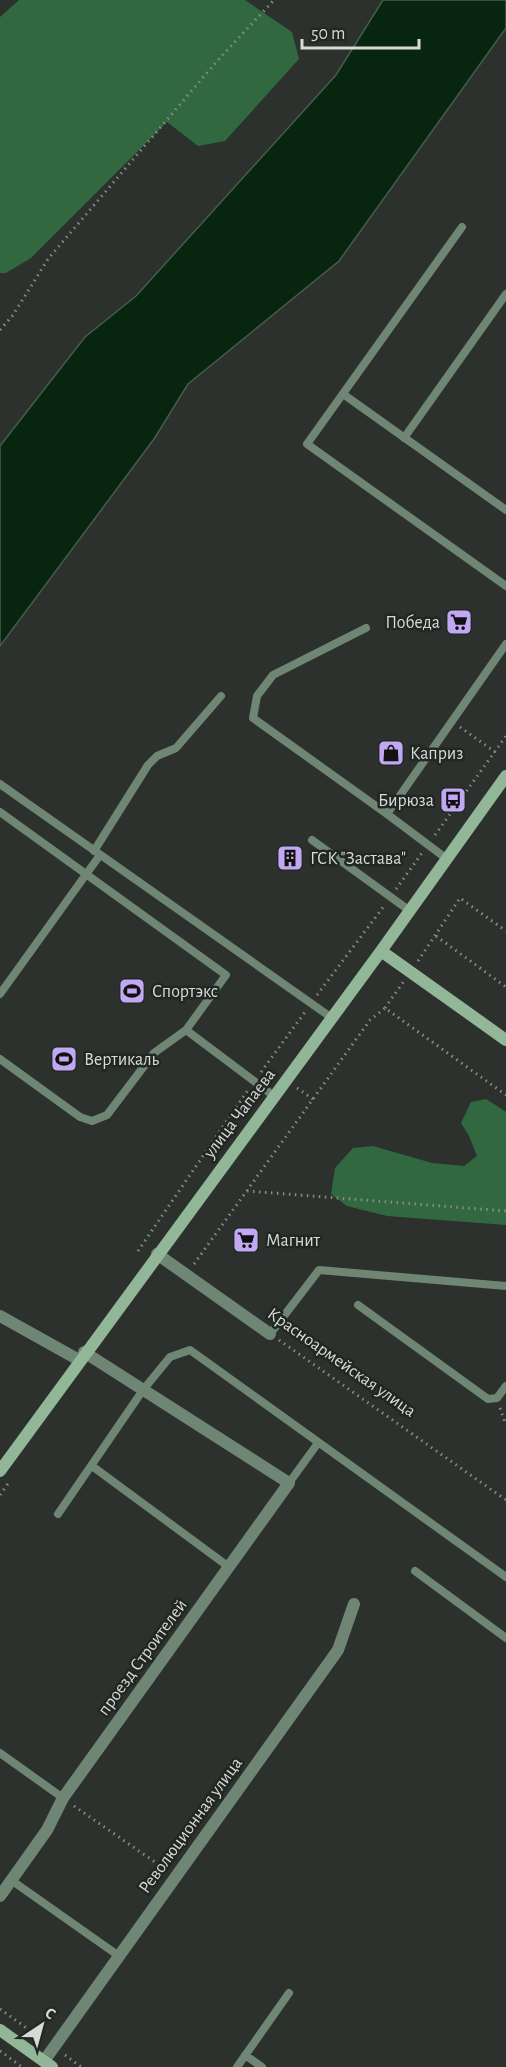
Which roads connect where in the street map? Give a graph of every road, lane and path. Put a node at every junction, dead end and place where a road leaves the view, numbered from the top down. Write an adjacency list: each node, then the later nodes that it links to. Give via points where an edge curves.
1 (274, 0): 4 (path, via 48,260)
2 (462, 227): 5 (lane)
3 (506, 294): 6 (lane)
4 (0, 330)
5 (343, 394): 6 (lane); 9 (lane, via 307,444)
6 (404, 438): 7 (lane)
7 (506, 510)
8 (506, 573): 9 (lane)
9 (503, 584)
10 (366, 628): 19 (lane, via 273,675 257,696 253,718)
11 (506, 644): 13 (lane)
12 (221, 696): 22 (lane, via 176,748 157,756 148,765)
13 (453, 722): 15 (path); 19 (lane)
14 (506, 736): 15 (path)
15 (495, 752): 21 (path)
16 (506, 776): 23 (street, улица Чапаева)
17 (0, 784): 22 (lane)
18 (0, 812): 24 (lane)
19 (387, 814): 21 (lane)
20 (312, 840): 25 (lane)
21 (428, 844): 23 (lane); 25 (path)
22 (97, 853): 24 (lane); 31 (lane)
23 (447, 859): 26 (street, улица Чапаева)
24 (86, 875): 30 (lane); 33 (lane, via 226,975)
25 (391, 897): 26 (lane); 31 (path)
26 (410, 911): 28 (street, улица Чапаева)
27 (506, 931): 29 (path, via 460,898 436,936)
28 (381, 951): 32 (street, улица Чапаева); 34 (street)
29 (506, 987)
30 (0, 994)
31 (312, 1002): 32 (lane); 37 (path)
32 (332, 1018): 36 (street, улица Чапаева)
33 (186, 1030): 35 (lane, via 154,1053 107,1115 92,1121 80,1117); 37 (lane)
34 (506, 1040)
35 (0, 1059)
36 (286, 1080): 39 (street, улица Чапаева); 40 (path)
37 (255, 1081): 39 (lane); 43 (path)
38 (506, 1095): 40 (path, via 385,1008 370,1020)
39 (274, 1096): 44 (street, улица Чапаева)
40 (313, 1099): 41 (path)
41 (247, 1191): 42 (path); 45 (path)
42 (506, 1211)
43 (138, 1251)
44 (157, 1254): 45 (street, Красноармейская улица); 50 (street, улица Чапаева)
45 (186, 1274): 49 (street, Красноармейская улица)
46 (506, 1286): 49 (lane, via 319,1270)
47 (358, 1305): 53 (lane, via 488,1399)
48 (0, 1316): 50 (street)
49 (270, 1334): 59 (path, Красноармейская улица)
50 (82, 1356): 52 (street); 57 (street, улица Чапаева)
51 (506, 1386): 53 (lane)
52 (144, 1390): 55 (lane, via 170,1357 190,1350); 56 (lane); 58 (street)
53 (497, 1398): 54 (path)
54 (506, 1425)
55 (318, 1443): 58 (lane, проезд Строителей); 63 (lane)
56 (92, 1466): 60 (lane); 61 (lane)
57 (0, 1471)
58 (289, 1483): 61 (street, проезд Строителей)
59 (506, 1500)
60 (58, 1514)
61 (229, 1567): 67 (street, проезд Строителей)
62 (415, 1570): 65 (lane)
63 (506, 1577)
64 (354, 1604): 68 (street, Революционная улица, via 338,1650)
65 (506, 1638)
66 (0, 1753): 67 (lane)
67 (63, 1798): 68 (path); 69 (street, проезд Строителей, via 47,1830)
68 (176, 1876): 71 (street, Революционная улица)
69 (11, 1880): 70 (street, проезд Строителей); 71 (lane)
70 (0, 1896)
71 (119, 1956): 75 (street, Революционная улица)
72 (289, 1993): 77 (lane)
73 (0, 2008): 75 (path)
74 (0, 2030): 78 (street)
75 (54, 2047): 78 (street, Революционная улица); 80 (path)
76 (0, 2051): 79 (path)
77 (245, 2055): 81 (lane); 82 (lane)
78 (48, 2064)
79 (22, 2067)
80 (81, 2067)
81 (237, 2067)
82 (262, 2067)

